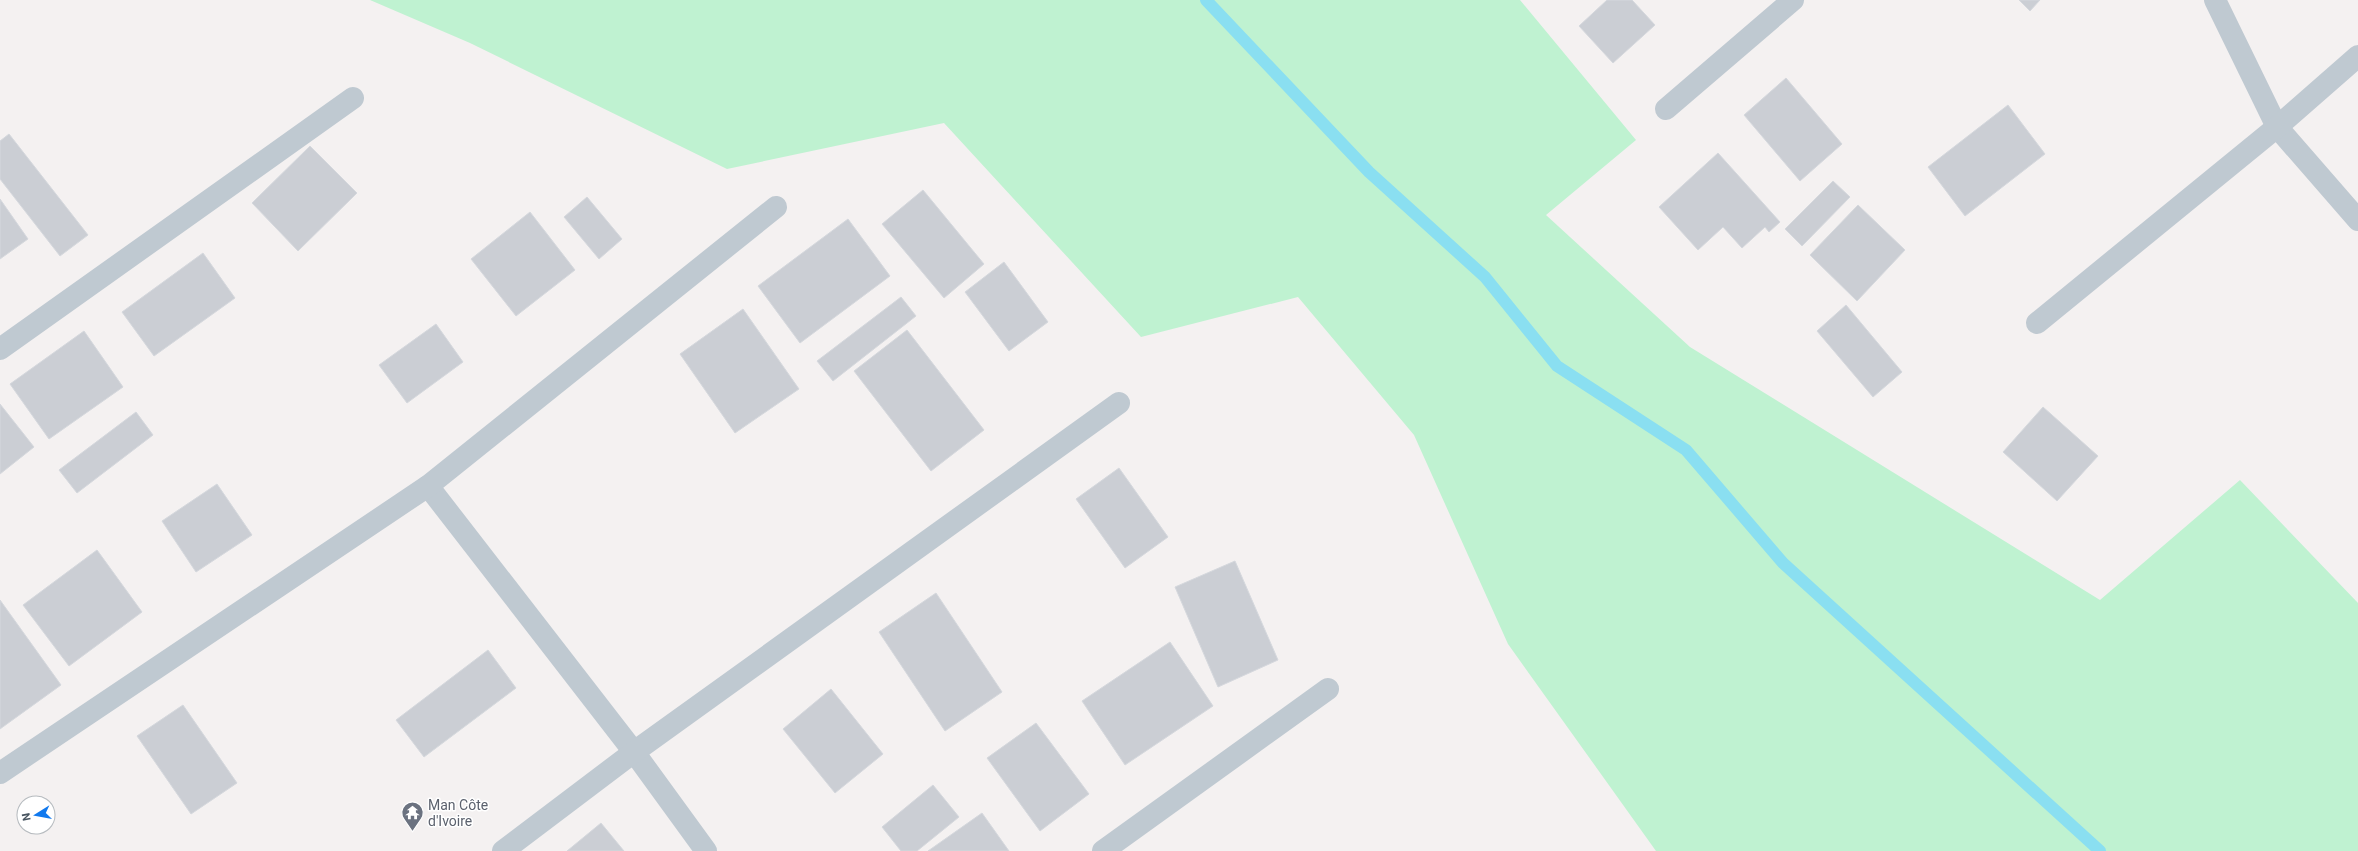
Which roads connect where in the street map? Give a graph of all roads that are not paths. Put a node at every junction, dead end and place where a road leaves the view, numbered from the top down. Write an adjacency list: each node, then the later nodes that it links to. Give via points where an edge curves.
1 (1793, 0): 5 (street)
2 (2215, 0): 6 (street)
3 (2358, 56): 6 (street)
4 (353, 98): 10 (street)
5 (1666, 109)
6 (2276, 127): 8 (street); 9 (street)
7 (776, 207): 12 (street)
8 (2358, 220)
9 (2037, 323)
10 (0, 350)
11 (1119, 403): 14 (street)
12 (428, 486): 14 (street); 15 (street)
13 (1328, 689): 18 (street)
14 (634, 752): 16 (street); 17 (street)
15 (0, 772)
16 (503, 851)
17 (706, 851)
18 (1103, 851)

